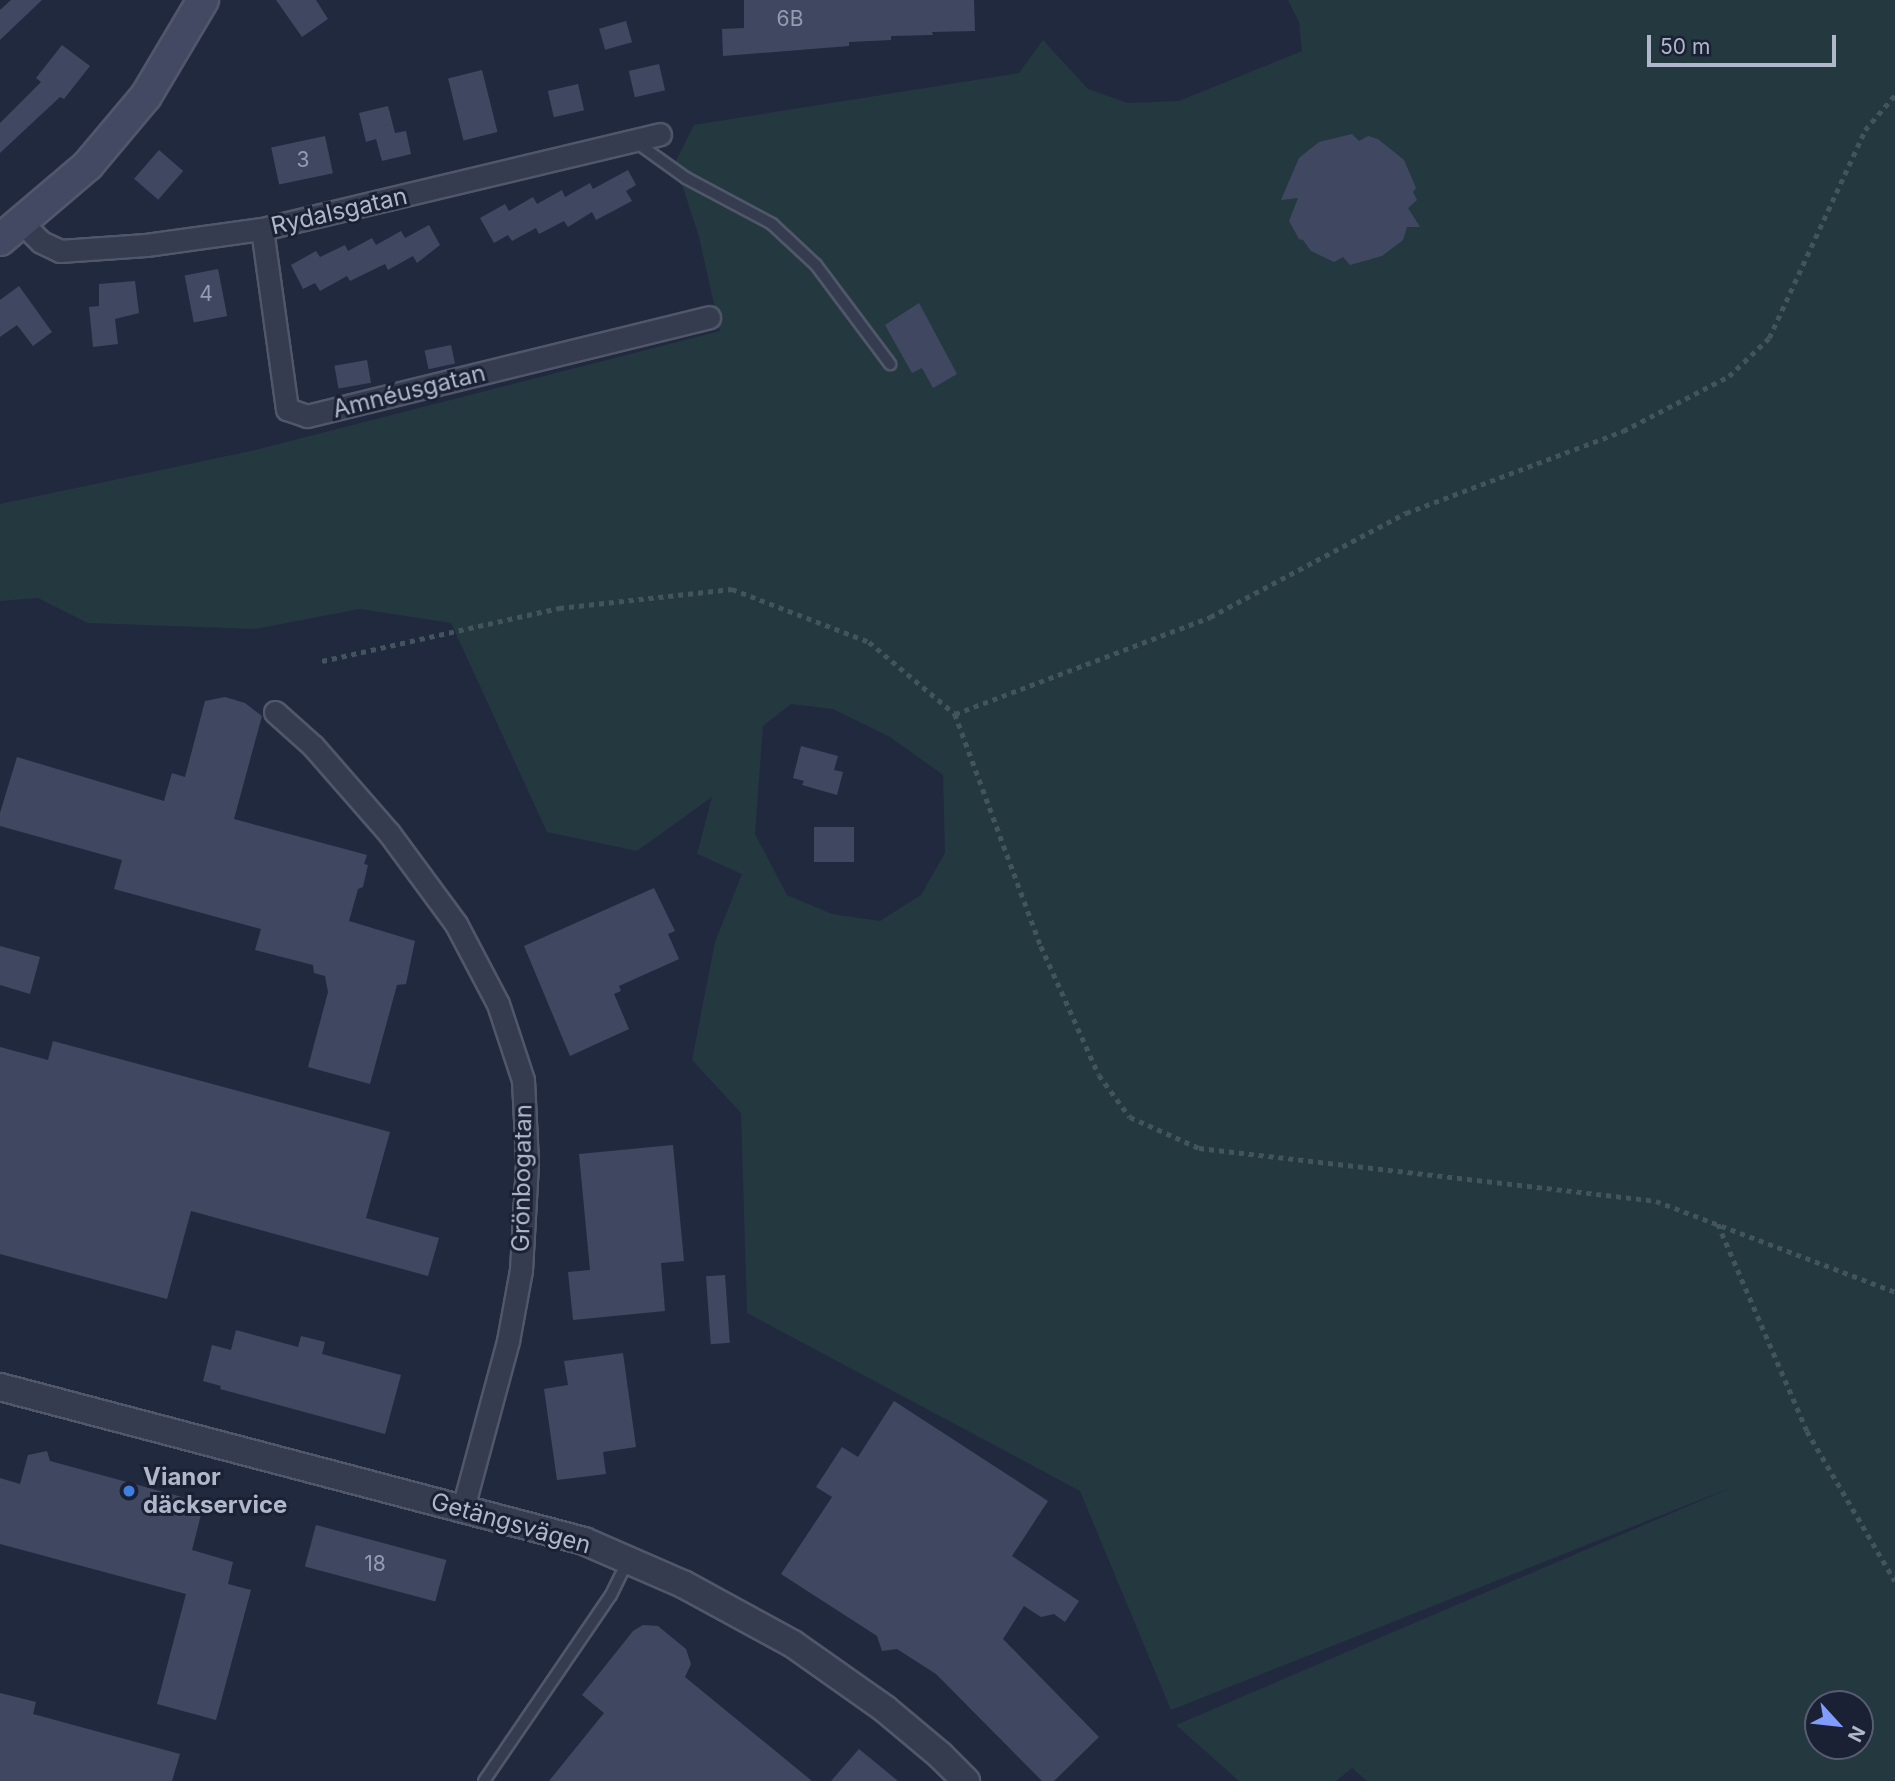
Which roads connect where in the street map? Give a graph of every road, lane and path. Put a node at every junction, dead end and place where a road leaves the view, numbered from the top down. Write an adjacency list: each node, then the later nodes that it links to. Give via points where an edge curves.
1 (203, 0): 6 (main road, via 146,96 88,165)
2 (1895, 95): 11 (path, via 1865,130 1769,338 1730,376 1623,431 1406,513 1210,617)
3 (660, 134): 4 (street, Rydalsgatan)
4 (633, 141): 5 (street, Rydalsgatan); 8 (lane, via 686,178 772,224 816,265)
5 (262, 229): 6 (street, Rydalsgatan, via 60,251); 7 (street, Amnéusgatan, via 287,410 307,416)
6 (11, 231)
7 (709, 317)
8 (890, 364)
9 (322, 661): 11 (path, via 559,608 732,589 869,642)
10 (275, 712): 15 (street, Grönbogatan, via 313,746 389,832 456,924 498,1004 523,1080 527,1163 521,1270 508,1340)
11 (956, 714): 12 (path, via 1041,946 1098,1075 1130,1117 1199,1148 1656,1201)
12 (1717, 1223): 13 (path); 17 (path, via 1807,1431)
13 (1895, 1292)
14 (0, 1387): 15 (street, Getängsvägen)
15 (463, 1508): 16 (street, Getängsvägen, via 584,1541)
16 (628, 1560): 18 (lane, via 611,1595); 19 (street, Getängsvägen, via 683,1584 793,1644 885,1709)
17 (1895, 1581)
18 (484, 1781)
19 (966, 1781)

